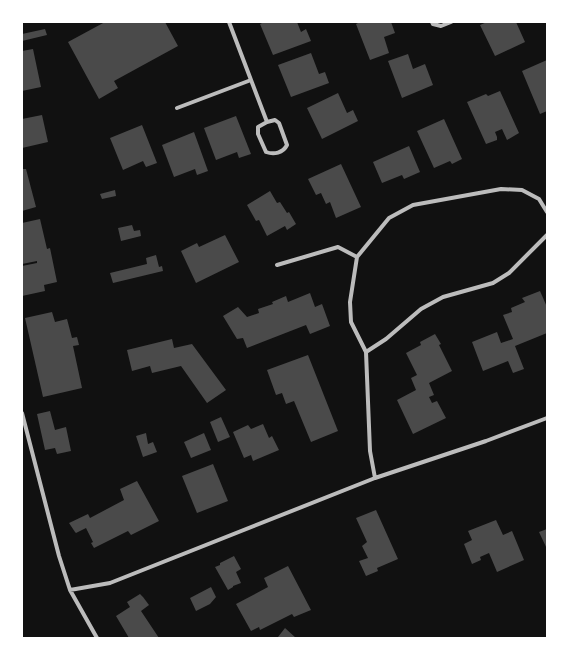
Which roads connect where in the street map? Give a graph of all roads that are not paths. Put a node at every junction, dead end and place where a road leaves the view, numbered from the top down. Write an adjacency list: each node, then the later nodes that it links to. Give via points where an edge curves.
1 (229, 22): 4 (street)
2 (432, 22): 3 (street, via 441,26)
3 (451, 22)
4 (251, 80): 5 (street); 6 (street)
5 (177, 108)
6 (267, 122): 6 (street, via 258,126 258,134 266,152 273,154 285,150 287,145 279,124 275,120)
7 (547, 212): 9 (street, via 539,199 522,190 501,190 413,205 389,218)
8 (547, 236): 11 (street, via 510,273 493,283 437,300 421,309 386,339)
9 (357, 257): 10 (street, via 338,248); 11 (street, via 350,302 352,322)
10 (277, 265)
11 (366, 352): 14 (street, via 370,451)
12 (22, 413): 15 (street)
13 (547, 418): 14 (street)
14 (375, 478): 15 (street, via 110,584)
15 (70, 590): 16 (street)
16 (97, 638)

